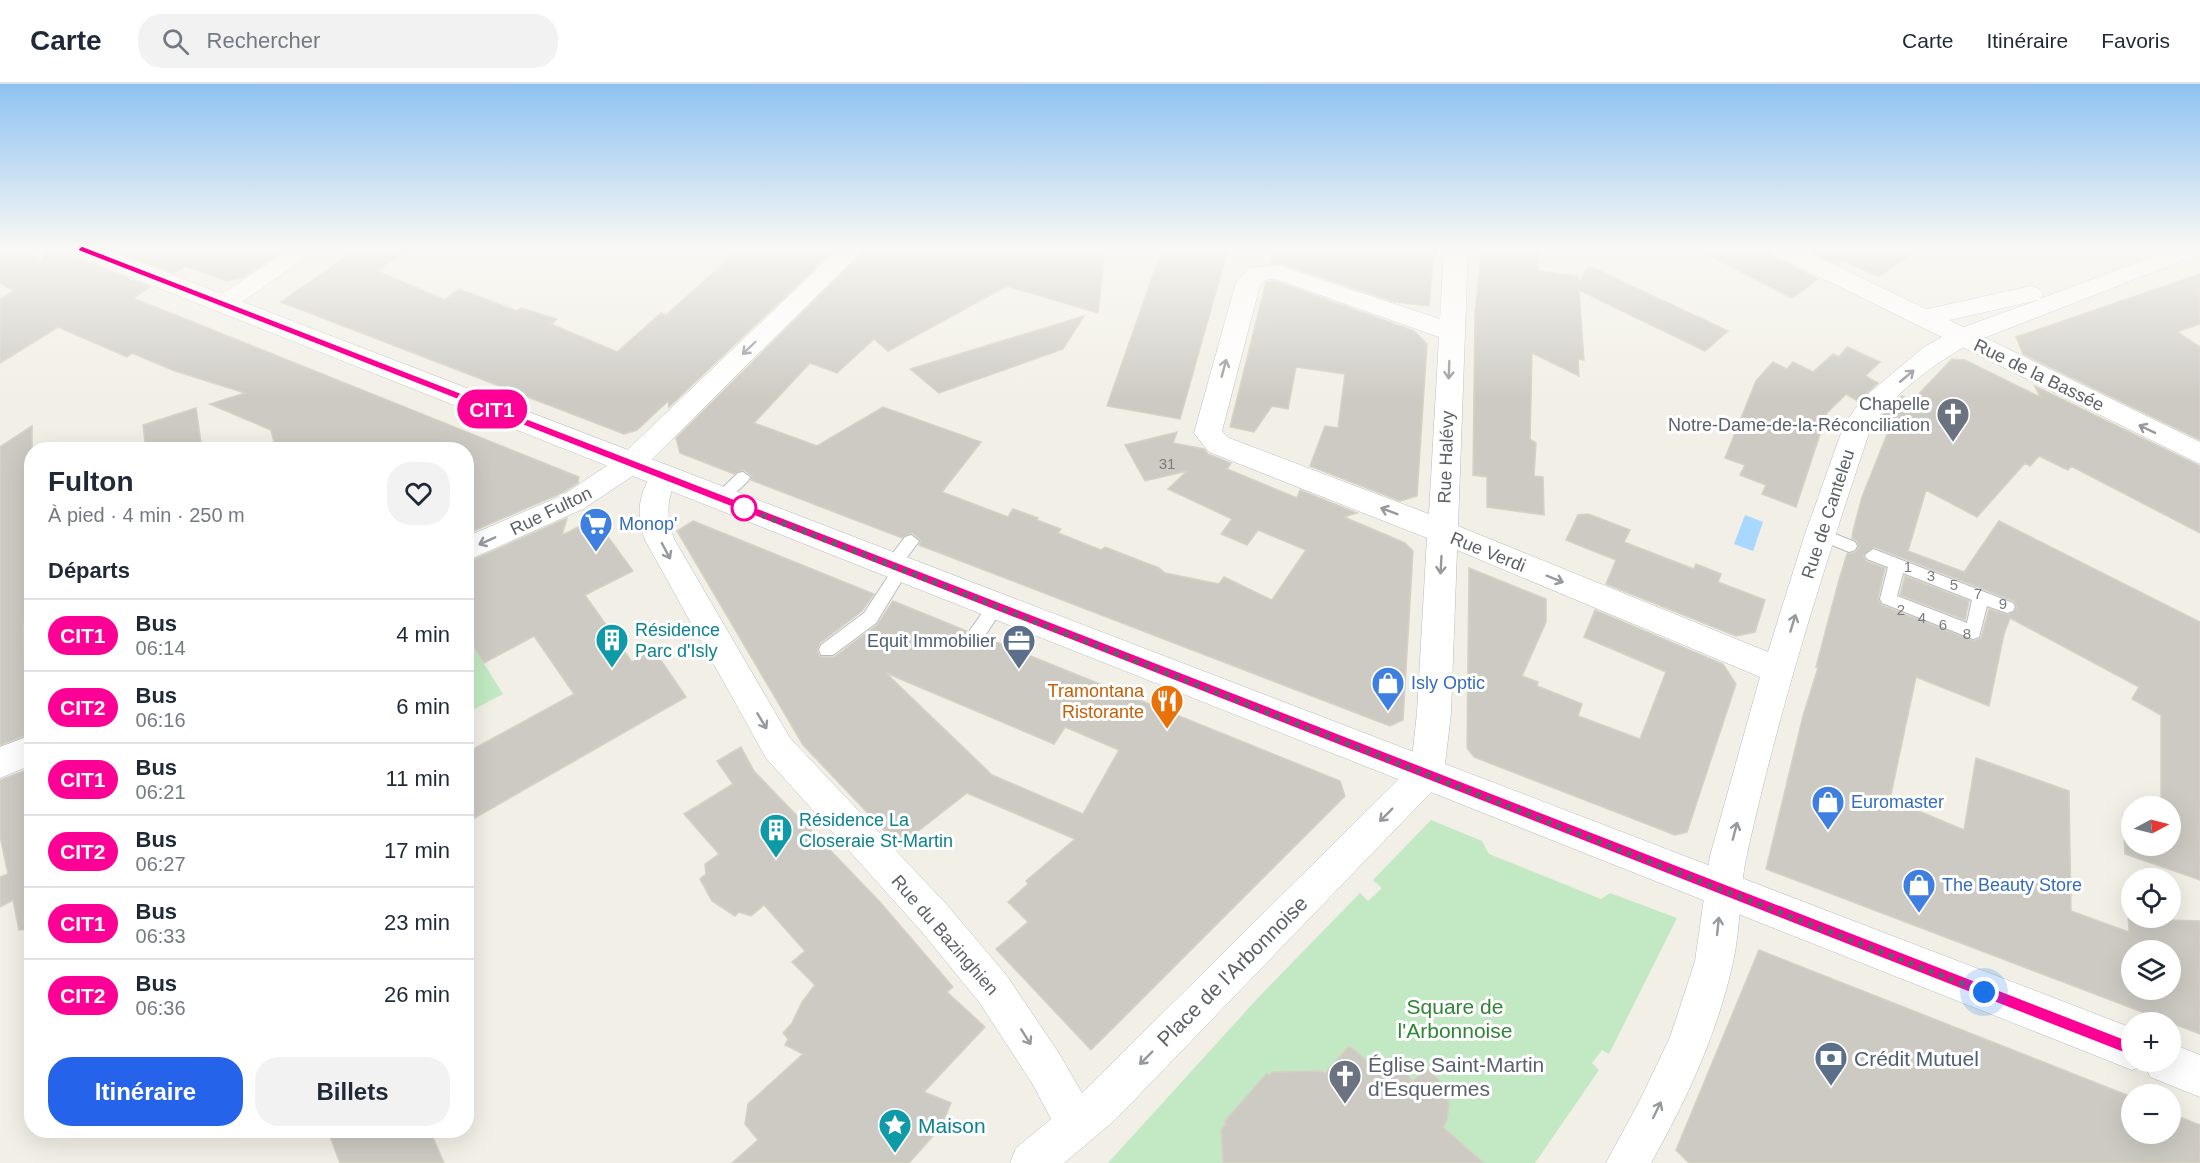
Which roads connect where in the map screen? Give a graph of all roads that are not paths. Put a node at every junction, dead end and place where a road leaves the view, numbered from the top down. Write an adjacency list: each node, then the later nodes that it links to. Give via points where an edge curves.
1 (211, 299): 10 (street)
2 (230, 299): 10 (street)
3 (800, 299): 15 (street, Rue Fulton, one-way to 15)
4 (1243, 299): 17 (street, Rue Verdi, one-way to 4, via 1219,445 1208,433)
5 (1356, 299): 12 (street, Rue Verdi, one-way to 12)
6 (1453, 299): 12 (street, Rue Halévy)
7 (1885, 299): 11 (street, Rue de la Bassée)
8 (2008, 299): 11 (street, Rue de Canteleu)
9 (2059, 299): 13 (street, Rue de Canteleu)
10 (223, 304): 15 (street)
11 (1923, 318): 13 (street, Rue de la Bassée)
12 (1451, 332): 17 (street, Rue Halévy, one-way to 17)
13 (1962, 337): 14 (street, Rue de la Bassée, one-way to 13); 18 (street, Rue de Canteleu, one-way to 13, via 1863,416 1933,353)
14 (2200, 454)
15 (630, 464): 16 (street); 19 (street, Rue Fulton, one-way to 19, via 573,502)
16 (664, 477): 22 (street, via 732,488); 37 (street, Rue du Bazinghien, one-way to 37, via 655,494 652,516 660,540 778,748 935,919 993,989 1046,1069)
17 (1442, 533): 29 (street, Rue Verdi, one-way to 29); 32 (street, Rue Halévy, one-way to 32, via 1433,731)
18 (1820, 534): 20 (lane); 29 (street, Rue de Canteleu, one-way to 18)
19 (474, 546)
20 (1849, 546)
21 (1873, 555): 23 (lane)
22 (901, 559): 25 (street); 28 (lane, via 870,618)
23 (1897, 565): 24 (lane); 24 (lane, via 1888,599 1973,632)
24 (1981, 597): 26 (lane)
25 (996, 606): 27 (lane); 32 (street)
26 (2007, 607)
27 (976, 635)
28 (827, 650)
29 (1778, 670): 33 (street, Rue de Canteleu, one-way to 29)
30 (24, 752): 31 (street)
31 (0, 763)
32 (1427, 773): 33 (street); 37 (street, Place de l'Arbonnoise, one-way to 37)
33 (1722, 888): 34 (street); 38 (street, one-way to 33, via 1688,1043 1714,961)
34 (2121, 1045)
35 (2181, 1068): 36 (street)
36 (2200, 1076)
37 (1077, 1125): 39 (street, Place de l'Arbonnoise)
38 (1628, 1162)
39 (1031, 1163)

